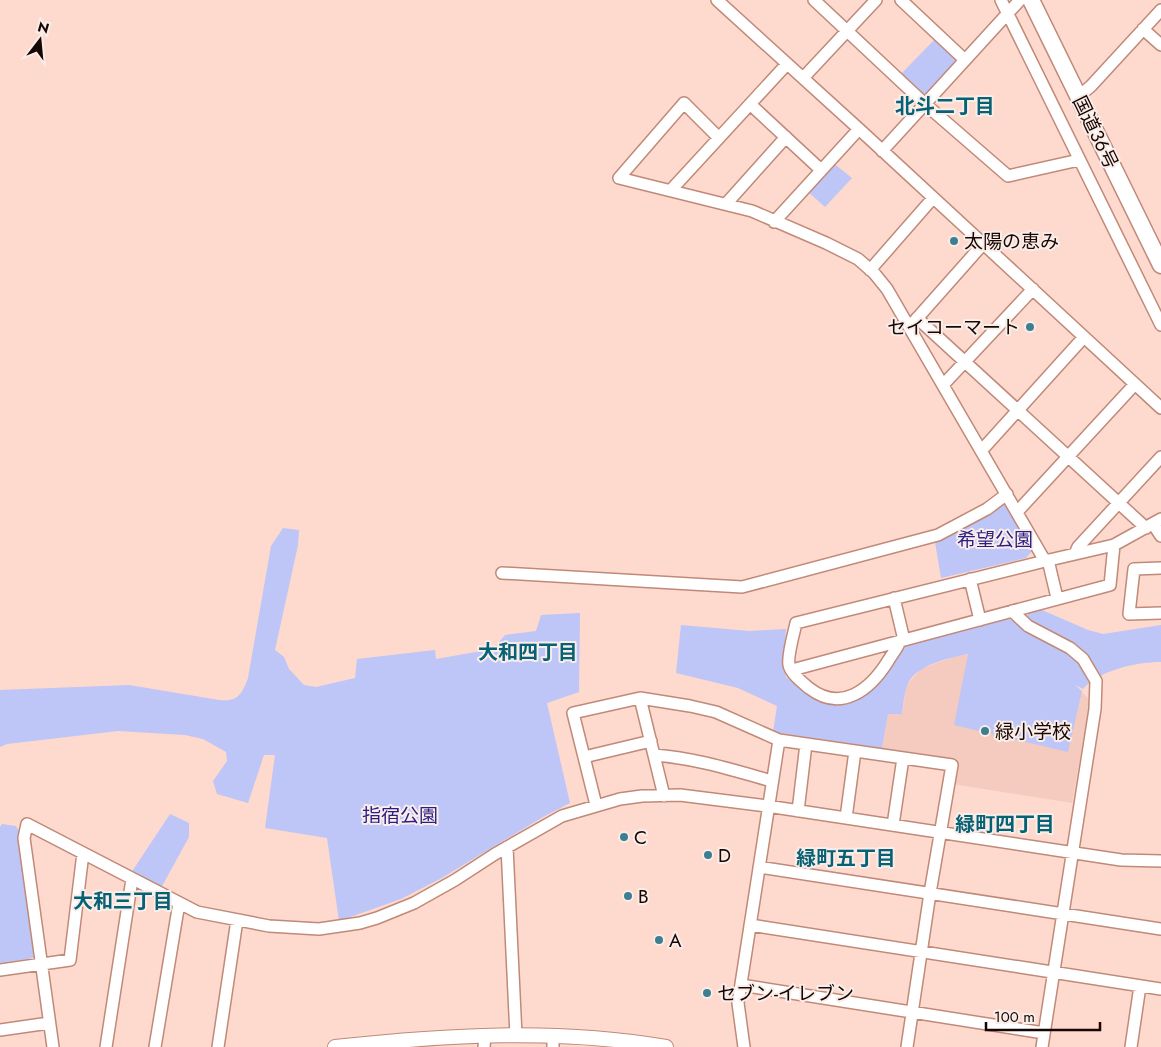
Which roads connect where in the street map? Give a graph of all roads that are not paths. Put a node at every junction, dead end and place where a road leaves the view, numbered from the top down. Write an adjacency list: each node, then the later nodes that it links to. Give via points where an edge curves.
1 (814, 0): 11 (street)
2 (876, 0): 11 (street)
3 (901, 0): 13 (street)
4 (1001, 0): 9 (street)
5 (1020, 0): 9 (street)
6 (1031, 0): 16 (highway, 国道36号)
7 (723, 2): 14 (street)
8 (1161, 10): 10 (street)
9 (1008, 14): 13 (street); 23 (street)
10 (1143, 29): 12 (street); 16 (street)
11 (848, 31): 15 (street); 18 (street)
12 (1161, 45)
13 (966, 60): 18 (street)
14 (787, 64): 15 (street); 17 (street)
15 (803, 78): 19 (street)
16 (1078, 97): 30 (highway, 国道36号)
17 (750, 104): 20 (street); 21 (street)
18 (925, 104): 22 (street); 23 (street, via 1008,176)
19 (859, 129): 22 (street); 24 (street)
20 (786, 137): 24 (street); 27 (street)
21 (719, 138): 25 (street); 25 (street, via 684,103 618,178)
22 (882, 151): 26 (street)
23 (1079, 160): 34 (street)
24 (821, 170): 28 (street)
25 (671, 190): 27 (street)
26 (933, 198): 29 (street); 31 (street)
27 (726, 204): 28 (street, via 752,211)
28 (774, 222): 31 (street, via 858,259)
29 (983, 244): 32 (street); 33 (street)
30 (1161, 264)
31 (870, 270): 35 (street, via 887,289)
32 (1033, 290): 36 (street); 37 (street)
33 (917, 318): 35 (street); 37 (street)
34 (1161, 325)
35 (909, 327): 39 (street)
36 (1084, 337): 38 (street); 41 (street)
37 (964, 362): 39 (street); 41 (street)
38 (1135, 384): 40 (street); 43 (street)
39 (944, 385): 42 (street)
40 (1161, 408)
41 (1018, 411): 42 (street); 43 (street)
42 (981, 451): 45 (street)
43 (1068, 457): 46 (street); 47 (street)
44 (1161, 457): 46 (street)
45 (1007, 494): 47 (street); 54 (street, via 987,509 938,535 742,587)
46 (1118, 503): 48 (street); 51 (street)
47 (1017, 512): 52 (street)
48 (1153, 524): 49 (street); 50 (street)
49 (1161, 536)
50 (1114, 545): 51 (street); 57 (street, via 1110,585)
51 (1075, 554): 52 (street)
52 (1046, 560): 55 (street); 57 (street)
53 (1161, 568): 59 (street, via 1134,569 1129,614)
54 (502, 573)
55 (970, 579): 56 (street); 60 (street)
56 (894, 598): 61 (street); 62 (street, via 796,623 789,664)
57 (1058, 598): 58 (street)
58 (1012, 611): 60 (street); 80 (street, via 1028,626 1070,648 1087,665 1096,682 1095,709)
59 (1161, 613)
60 (980, 620): 61 (street)
61 (902, 641): 62 (street); 62 (street, via 871,684 858,693 837,700 816,694)
62 (792, 670)
63 (640, 698): 64 (street, via 716,712); 65 (street); 69 (street, via 573,713)
64 (779, 740): 66 (street); 71 (street)
65 (651, 741): 68 (street); 69 (street)
66 (806, 744): 67 (street); 75 (street)
67 (855, 751): 70 (street); 76 (street)
68 (654, 755): 71 (street, via 677,756); 72 (street)
69 (584, 758): 73 (street)
70 (903, 758): 77 (street); 78 (street, via 952,765)
71 (772, 781): 74 (street)
72 (664, 796): 73 (street, via 620,799); 74 (street, via 680,795)
73 (596, 805): 79 (street, via 562,816)
74 (767, 806): 75 (street); 83 (street)
75 (798, 811): 76 (street)
76 (846, 818): 77 (street)
77 (893, 825): 78 (street)
78 (941, 832): 80 (street); 85 (street)
79 (507, 847): 88 (street, via 414,903 368,920 319,929); 102 (street)
80 (1071, 852): 82 (street, via 1121,860); 87 (street)
81 (83, 853): 84 (street); 92 (street, via 70,960); 92 (street, via 26,824 24,838)
82 (1161, 861)
83 (759, 867): 85 (street); 89 (street)
84 (132, 878): 86 (street); 108 (street)
85 (930, 893): 87 (street); 91 (street)
86 (179, 903): 88 (street, via 198,912); 109 (street)
87 (1062, 914): 90 (street); 94 (street)
88 (237, 920): 110 (street)
89 (750, 925): 91 (street); 95 (street)
90 (1161, 929)
91 (921, 952): 94 (street); 98 (street)
92 (40, 964): 93 (street); 99 (street)
93 (0, 970)
94 (1053, 972): 96 (street); 101 (street)
95 (740, 985): 98 (street); 113 (street, via 738,1003)
96 (1140, 986): 97 (street); 116 (street)
97 (1161, 989)
98 (912, 1012): 101 (street); 114 (street)
99 (49, 1023): 100 (street); 107 (street)
100 (0, 1030)
101 (1044, 1033): 115 (street)
102 (516, 1036): 103 (main road); 104 (main road)
103 (484, 1041): 106 (main road)
104 (553, 1042): 105 (main road)
105 (615, 1044): 112 (main road)
106 (373, 1045): 111 (main road)
107 (53, 1047)
108 (106, 1047)
109 (155, 1047)
110 (218, 1047)
111 (335, 1047)
112 (666, 1047)
113 (744, 1047)
114 (907, 1047)
115 (1042, 1047)
116 (1131, 1047)

